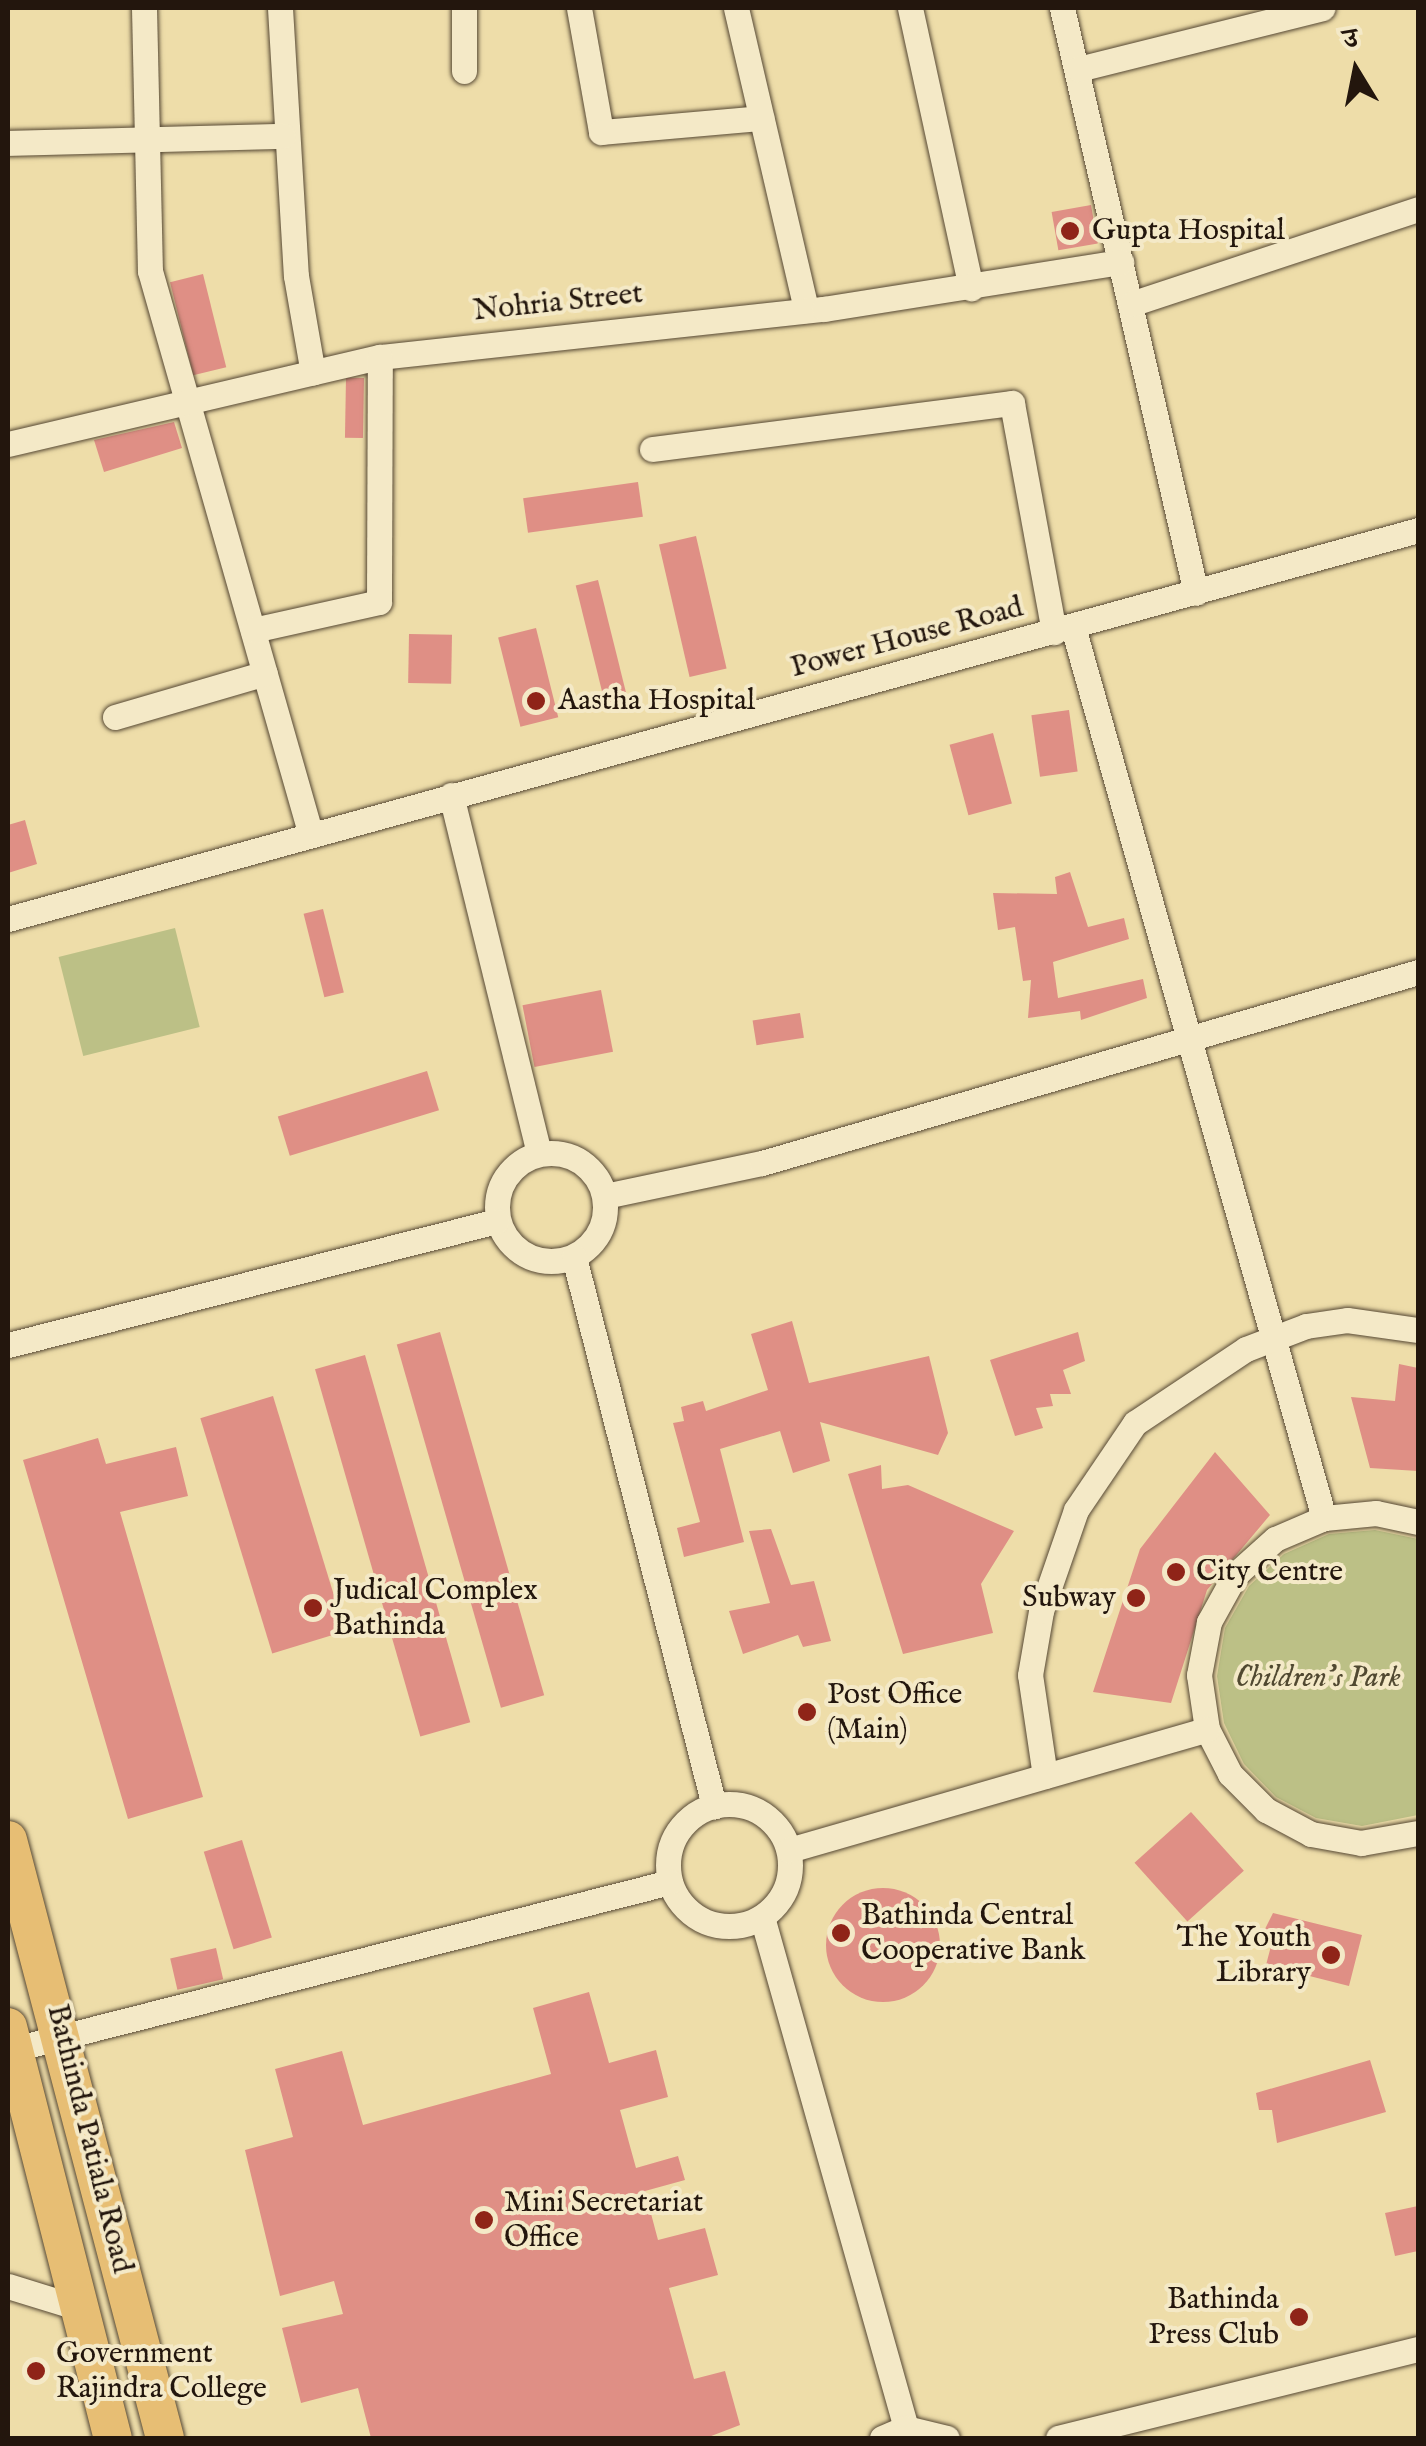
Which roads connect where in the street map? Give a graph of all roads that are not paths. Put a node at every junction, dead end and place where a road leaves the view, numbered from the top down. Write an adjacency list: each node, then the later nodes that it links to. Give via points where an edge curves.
1 (144, 8): 13 (street)
2 (280, 8): 12 (street)
3 (464, 8): 10 (street)
4 (579, 8): 11 (street, via 601,132)
5 (736, 8): 11 (street)
6 (910, 8): 17 (street)
7 (1062, 8): 9 (street)
8 (1322, 8): 9 (street)
9 (1078, 69): 16 (street)
10 (464, 71)
11 (761, 118): 19 (street)
12 (284, 136): 13 (street); 21 (street)
13 (147, 139): 14 (street); 22 (street, via 150,271)
14 (8, 143)
15 (1418, 209): 18 (street)
16 (1121, 262): 17 (street, Nohria Street); 18 (street)
17 (971, 288): 19 (street, Nohria Street)
18 (1131, 304): 26 (street)
19 (806, 310): 20 (street, Nohria Street)
20 (380, 357): 21 (street, Nohria Street); 27 (street, via 380,602)
21 (314, 373): 22 (street, Nohria Street)
22 (189, 400): 23 (street, Nohria Street); 27 (street)
23 (8, 444)
24 (652, 449): 28 (street, via 1012,403)
25 (1418, 530): 26 (street, Power House Road)
26 (1196, 592): 28 (street, Power House Road)
27 (253, 630): 29 (street)
28 (1063, 630): 31 (street, Power House Road); 35 (street)
29 (265, 673): 30 (street); 32 (street)
30 (115, 717)
31 (451, 795): 32 (street, Power House Road); 36 (street)
32 (310, 832): 33 (street, Power House Road)
33 (8, 920)
34 (1418, 972): 35 (street)
35 (1192, 1037): 37 (street, via 762,1163); 41 (street)
36 (539, 1153): 37 (street, via 570,1155 595,1173); 38 (street, via 499,1188)
37 (605, 1196): 39 (street, via 604,1224)
38 (497, 1221): 39 (street, via 508,1242 535,1259); 42 (street)
39 (574, 1257): 47 (street)
40 (1418, 1330): 41 (street, via 1347,1320)
41 (1276, 1340): 43 (street); 46 (street, via 1151,1408 1076,1510 1030,1675)
42 (8, 1345)
43 (1324, 1518): 44 (street, via 1376,1513); 45 (street, via 1275,1539 1235,1576 1209,1622 1199,1675)
44 (1418, 1522)
45 (1208, 1728): 46 (street); 49 (street, via 1230,1774 1281,1818 1361,1843)
46 (1045, 1776): 50 (street)
47 (714, 1806): 50 (street, via 768,1818); 51 (street, via 672,1844)
48 (8, 1840): 53 (highway, Bathinda Patiala Road)
49 (1416, 1843)
50 (789, 1850): 52 (street, via 786,1887)
51 (670, 1882): 52 (street, via 707,1922); 53 (street)
52 (762, 1917): 58 (street)
53 (64, 2036): 54 (street); 60 (highway, Bathinda Patiala Road)
54 (11, 2038): 56 (highway)
55 (8, 2286): 56 (street)
56 (79, 2308): 59 (highway)
57 (1418, 2349): 62 (street)
58 (894, 2433): 61 (street)
59 (113, 2438)
60 (165, 2438)
61 (948, 2438)
62 (1058, 2438)

